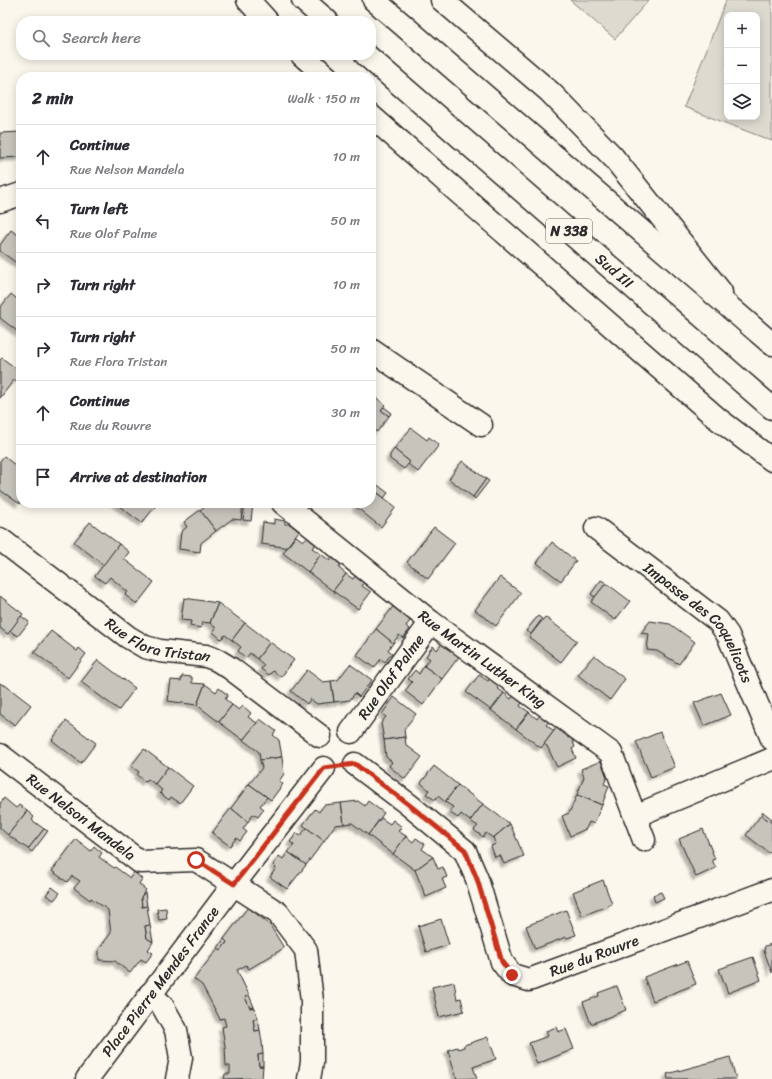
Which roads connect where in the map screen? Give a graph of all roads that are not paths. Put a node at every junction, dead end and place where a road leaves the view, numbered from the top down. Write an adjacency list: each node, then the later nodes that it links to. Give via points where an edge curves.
1 (248, 0): 5 (main road)
2 (302, 0): 6 (main road)
3 (374, 0): 13 (main road)
4 (442, 0): 13 (main road, via 550,92 613,157)
5 (262, 16)
6 (321, 16)
7 (308, 60): 9 (main road)
8 (372, 60): 16 (main road, Sud III / N 338)
9 (321, 72)
10 (376, 120): 18 (main road, via 718,419)
11 (16, 196): 12 (main road)
12 (0, 201)
13 (742, 318): 14 (main road)
14 (772, 344)
15 (376, 353): 17 (main road)
16 (772, 408)
17 (481, 425)
18 (772, 460)
19 (289, 508): 22 (main road, Rue Martin Luther King)
20 (596, 528): 25 (main road, Impasse des Coquelicots, via 718,621 728,635)
21 (0, 539): 24 (main road, Rue Flora Tristan, via 128,637 145,647 160,651 206,656 217,660)
22 (431, 622): 23 (main road, Rue Olof Palme); 30 (main road, Rue Martin Luther King, via 610,753)
23 (351, 732): 24 (main road); 28 (main road)
24 (320, 736): 29 (main road)
25 (772, 739)
26 (0, 754): 32 (main road, Rue Nelson Mandela, via 140,862 196,860)
27 (772, 759): 30 (main road)
28 (355, 764): 29 (main road); 33 (main road, Rue du Rouvre, via 465,850 477,879 502,962 512,975 529,980)
29 (324, 768): 32 (main road)
30 (635, 816): 31 (main road, Rue Martin Luther King)
31 (644, 840)
32 (234, 884): 34 (main road, Place Pierre Mendes France); 37 (main road, Rue Nelson Mandela, via 278,913 306,950 312,1001 312,1062)
33 (772, 890)
34 (150, 994): 35 (main road, Place Pierre Mendes France); 36 (main road, via 162,1005 176,1030 181,1058)
35 (87, 1079)
36 (177, 1079)
37 (309, 1079)

